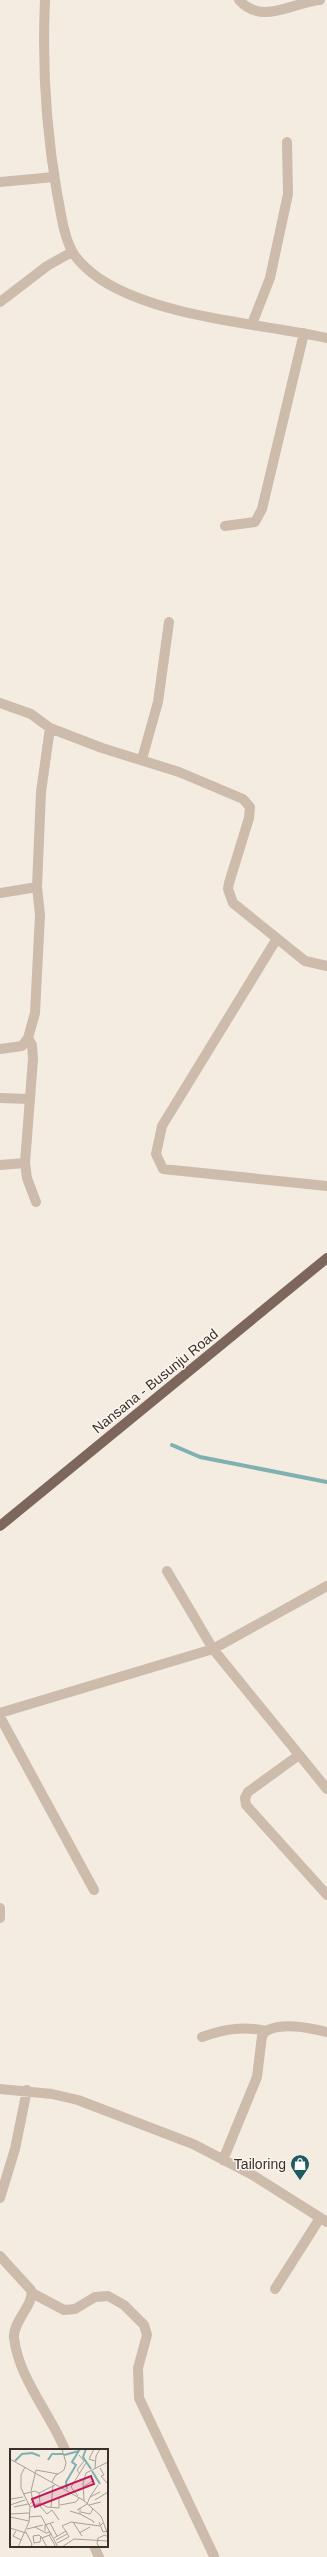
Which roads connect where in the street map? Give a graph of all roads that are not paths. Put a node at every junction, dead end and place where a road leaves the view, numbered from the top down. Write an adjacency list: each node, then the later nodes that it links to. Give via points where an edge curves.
1 (45, 0): 5 (street, via 46,110)
2 (239, 0): 3 (street, via 255,10 268,12 282,11 308,1)
3 (320, 0)
4 (287, 142): 9 (street, via 288,194 270,278)
5 (54, 177): 6 (street); 7 (street)
6 (0, 182)
7 (72, 252): 8 (street, via 47,266); 9 (street, via 99,278 118,289 149,301)
8 (0, 302)
9 (252, 324): 10 (street)
10 (304, 333): 11 (street); 12 (street, via 262,510 255,522)
11 (327, 338)
12 (226, 526)
13 (169, 622): 16 (street, via 158,702)
14 (0, 703): 15 (street, via 31,714)
15 (50, 728): 16 (street, via 102,748); 17 (street, via 41,792)
16 (142, 759): 19 (street, via 226,790 243,799 250,807 228,889 233,903)
17 (37, 887): 18 (street); 21 (street, via 40,915 36,1007)
18 (0, 892)
19 (276, 940): 20 (street, via 305,961); 27 (street, via 162,1126 156,1154 163,1169)
20 (327, 966)
21 (28, 1038): 22 (street, via 20,1047); 24 (street, via 32,1045 33,1059)
22 (0, 1049)
23 (0, 1098): 24 (street)
24 (30, 1099): 25 (street)
25 (25, 1163): 26 (street); 28 (street, via 27,1178)
26 (0, 1165)
27 (327, 1186)
28 (36, 1202)
29 (327, 1258): 30 (main road, Nansana - Busunju Road)
30 (0, 1526)
31 (167, 1571): 33 (street)
32 (327, 1586): 33 (street)
33 (213, 1649): 34 (street); 36 (street)
34 (0, 1713)
35 (0, 1718): 38 (street)
36 (299, 1756): 37 (street); 39 (street, via 248,1792 245,1798 246,1805)
37 (327, 1789)
38 (94, 1890)
39 (327, 1895)
40 (0, 1908): 41 (street)
41 (0, 1918)
42 (266, 2031): 43 (street, via 284,2027 311,2028); 44 (street, via 249,2027 237,2028); 47 (street, via 262,2036 257,2077)
43 (327, 2032)
44 (202, 2037)
45 (0, 2089): 46 (street)
46 (27, 2090): 47 (street, via 78,2100 193,2144); 48 (street, via 15,2149)
47 (223, 2160): 49 (street, via 251,2174)
48 (0, 2198)
49 (323, 2220): 51 (street)
50 (0, 2256): 52 (street)
51 (275, 2290)
52 (32, 2293): 53 (street, via 13,2336 20,2363); 55 (street, via 64,2310 75,2309 95,2296 108,2296 124,2305 144,2325 147,2334 138,2368 139,2398)
53 (64, 2449)
54 (94, 2547): 56 (street)
55 (214, 2556)
56 (99, 2557)

